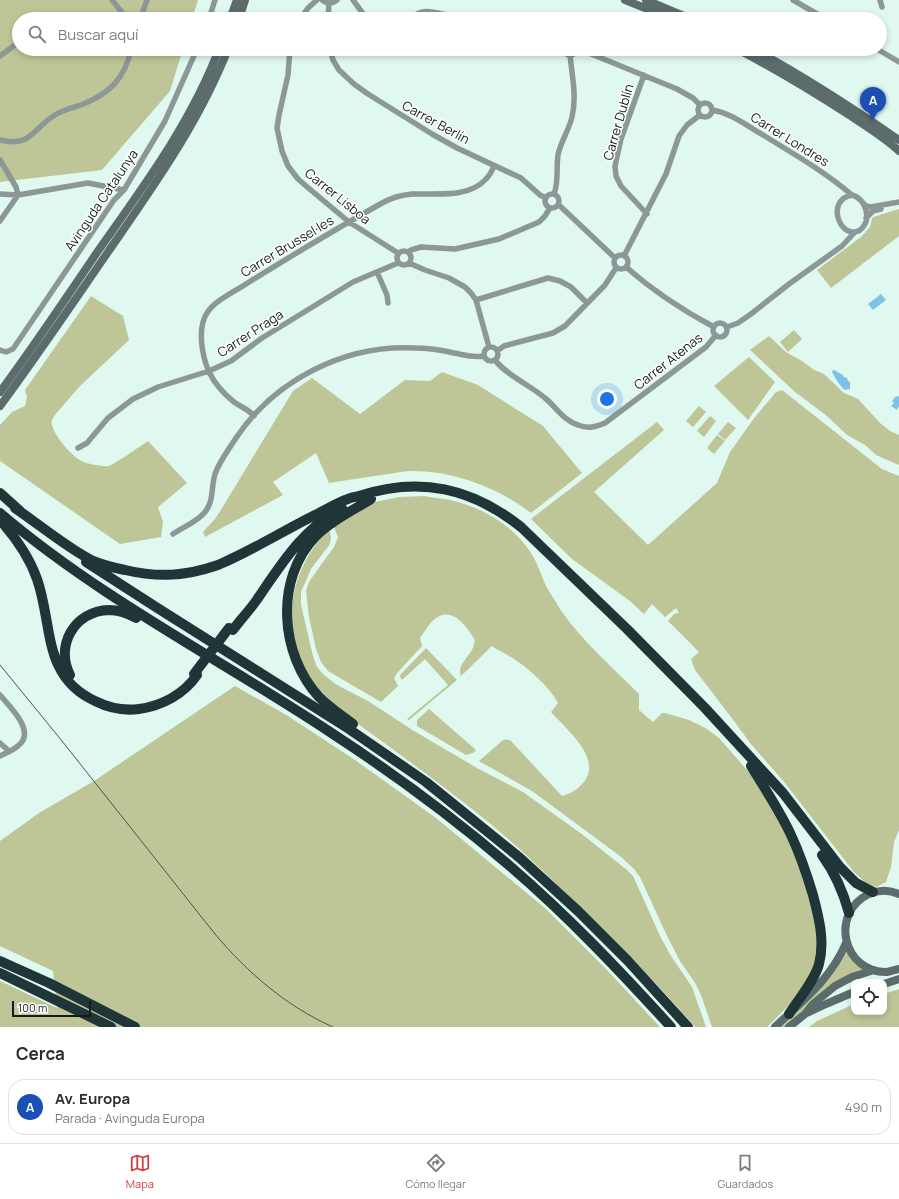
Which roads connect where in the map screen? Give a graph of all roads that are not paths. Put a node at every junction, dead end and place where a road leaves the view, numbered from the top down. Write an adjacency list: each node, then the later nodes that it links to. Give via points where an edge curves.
1 (112, 0): 16 (street)
2 (147, 0): 17 (street)
3 (215, 0): 18 (street)
4 (237, 0): 19 (main road)
5 (245, 0): 20 (main road)
6 (317, 0): 21 (street)
7 (322, 0): 14 (street)
8 (337, 0): 14 (street)
9 (353, 0): 23 (street)
10 (625, 0): 24 (main road)
11 (646, 0): 25 (main road)
12 (793, 0): 26 (street)
13 (880, 0): 15 (street)
14 (329, 3): 22 (street)
15 (882, 6)
16 (121, 12)
17 (143, 12)
18 (211, 12)
19 (233, 12)
20 (241, 12)
21 (305, 12)
22 (328, 12)
23 (362, 12)
24 (655, 12)
25 (674, 12)
26 (814, 12)
27 (12, 47): 29 (street)
28 (887, 55): 40 (street)
29 (0, 56)
30 (129, 56): 45 (street, via 124,72 106,91 56,114 34,134 23,140)
31 (194, 56): 50 (street, Avinguda Catalunya, via 165,121)
32 (216, 56): 87 (main road, via 173,142)
33 (225, 56): 90 (main road, via 212,87 178,149)
34 (289, 56): 64 (street, Carrer Lisboa, via 277,128 282,151 288,166 298,179)
35 (332, 56): 49 (street, Carrer Berlín, via 339,70 368,94 432,134)
36 (570, 56): 52 (street, via 574,89 573,111 558,155)
37 (596, 56): 41 (street)
38 (750, 56): 47 (main road, via 820,96)
39 (766, 56): 46 (main road, via 831,94)
40 (899, 62)
41 (644, 75): 42 (street, via 685,93); 61 (street, Carrer Dublín, via 615,166 621,186)
42 (700, 105): 43 (street, via 707,103); 44 (street)
43 (712, 110): 44 (street, via 708,116); 54 (street, Carrer Londres, via 731,116 780,145)
44 (700, 115): 61 (street, via 687,125 679,136 670,165)
45 (0, 140)
46 (899, 140)
47 (899, 151)
48 (0, 160): 53 (street, via 16,186)
49 (494, 166): 55 (street, Carrer Berlín, via 521,178); 64 (street, Carrer Brussel·les, via 486,180 474,188 451,194 412,194 394,197)
50 (124, 190): 53 (street, via 88,182); 82 (street, Avinguda Catalunya, via 114,200 13,349 6,352)
51 (0, 194): 53 (street)
52 (554, 194): 55 (street); 58 (street, via 559,199)
53 (18, 195): 63 (street)
54 (852, 195): 57 (street); 65 (street, via 844,197 837,210 842,226 847,231)
55 (546, 198): 60 (street, via 546,205)
56 (899, 202): 57 (street, via 871,207)
57 (863, 203): 62 (street)
58 (559, 205): 60 (street); 69 (street)
59 (899, 206): 62 (street, via 873,211)
60 (550, 208): 66 (street, via 538,222 498,239 455,249 421,247)
61 (646, 214): 68 (street)
62 (866, 218): 65 (street, via 864,226)
63 (0, 221)
64 (349, 222): 67 (street, Carrer Lisboa); 86 (street, Carrer Brussel·les, via 273,267 210,309 204,320 202,339)
65 (855, 232): 79 (street, via 842,246 751,314)
66 (408, 252): 67 (street); 71 (street, via 411,258)
67 (398, 253): 70 (street)
68 (624, 256): 69 (street); 72 (street, via 628,262)
69 (615, 258): 73 (street)
70 (398, 263): 71 (street, via 404,266); 74 (street, Carrer Praga)
71 (409, 263): 75 (street, via 458,282 472,293)
72 (626, 267): 73 (street); 78 (street, via 669,300)
73 (616, 268): 77 (street, via 608,281)
74 (377, 272): 76 (street); 86 (street, Carrer Praga, via 353,282 262,338 231,361)
75 (476, 300): 77 (street, via 548,278 565,283); 81 (street)
76 (388, 303)
77 (587, 303): 83 (street, via 559,330 504,346)
78 (714, 326): 79 (street, via 720,322); 80 (street, via 713,332)
79 (727, 327): 80 (street, via 723,336)
80 (716, 335): 85 (street, Carrer Atenas, via 703,349 605,423 590,427 572,423 545,398)
81 (488, 347): 83 (street); 84 (street)
82 (0, 350)
83 (497, 351): 85 (street)
84 (484, 356): 85 (street, via 489,361); 91 (street, via 472,357 413,348 387,348 352,355 304,375 278,393)
85 (495, 360)
86 (209, 371): 91 (street, Carrer Brussel·les, via 223,392); 92 (street, Carrer Praga, via 164,385 133,399 108,418 87,443)
87 (14, 373): 88 (street); 89 (main road)
88 (0, 384)
89 (0, 392)
90 (0, 406)
91 (254, 416): 99 (street, via 236,438 216,471 212,497 207,509 193,523)
92 (78, 448)
93 (0, 494): 96 (highway)
94 (358, 496): 96 (highway, via 349,498 218,565 200,572 168,576 137,573 94,561); 101 (highway, via 322,517 303,533); 109 (highway, via 402,486 440,488 476,499 510,518 627,629 705,708 783,793 840,867 856,883)
95 (371, 499): 101 (highway, via 337,510 310,531 290,552 255,602); 107 (highway, via 397,492 437,493 471,502 508,521 528,538); 108 (highway, via 327,526 311,541 298,564 289,589 287,607 289,637 297,663 309,684 329,706 461,806)
96 (15, 508): 108 (highway, via 95,568 309,703 426,782)
97 (0, 513): 100 (highway, via 71,568)
98 (0, 520): 102 (highway, via 22,547 30,562 41,594 54,657 64,676 81,694 116,709 145,709 175,697)
99 (173, 534)
100 (164, 629): 102 (highway, via 118,611 102,610 90,614 74,627 67,639 64,657 67,670 74,682 87,694 102,701 126,706 145,706 163,700); 126 (highway, via 329,731 436,806 502,859 548,901 619,970)
101 (231, 629): 102 (highway, bridge)
102 (196, 675)
103 (0, 695): 105 (street, via 24,726 24,738)
104 (0, 743): 105 (street)
105 (10, 751): 106 (street)
106 (0, 756)
107 (751, 766): 111 (highway, via 785,805 825,858 834,872); 122 (highway, via 784,821 796,848 807,875 820,929 821,953 817,970)
108 (520, 858): 127 (highway, via 628,961)
109 (873, 892): 110 (main road); 111 (main road, via 863,897)
110 (899, 894)
111 (849, 912): 112 (main road, via 845,922)
112 (846, 944): 116 (main road, via 857,960); 122 (main road, via 827,977)
113 (0, 955): 119 (highway, via 20,964)
114 (0, 961): 119 (highway)
115 (899, 969): 116 (main road, via 887,972)
116 (874, 970): 123 (main road, via 852,977 836,986 813,1004)
117 (0, 973): 124 (highway)
118 (899, 979): 120 (main road)
119 (49, 983): 125 (highway)
120 (887, 983)
121 (851, 993): 123 (main road)
122 (789, 1014): 128 (main road)
123 (805, 1014): 129 (main road)
124 (111, 1027)
125 (135, 1027)
126 (671, 1027)
127 (688, 1027)
128 (775, 1027)
129 (789, 1027)

